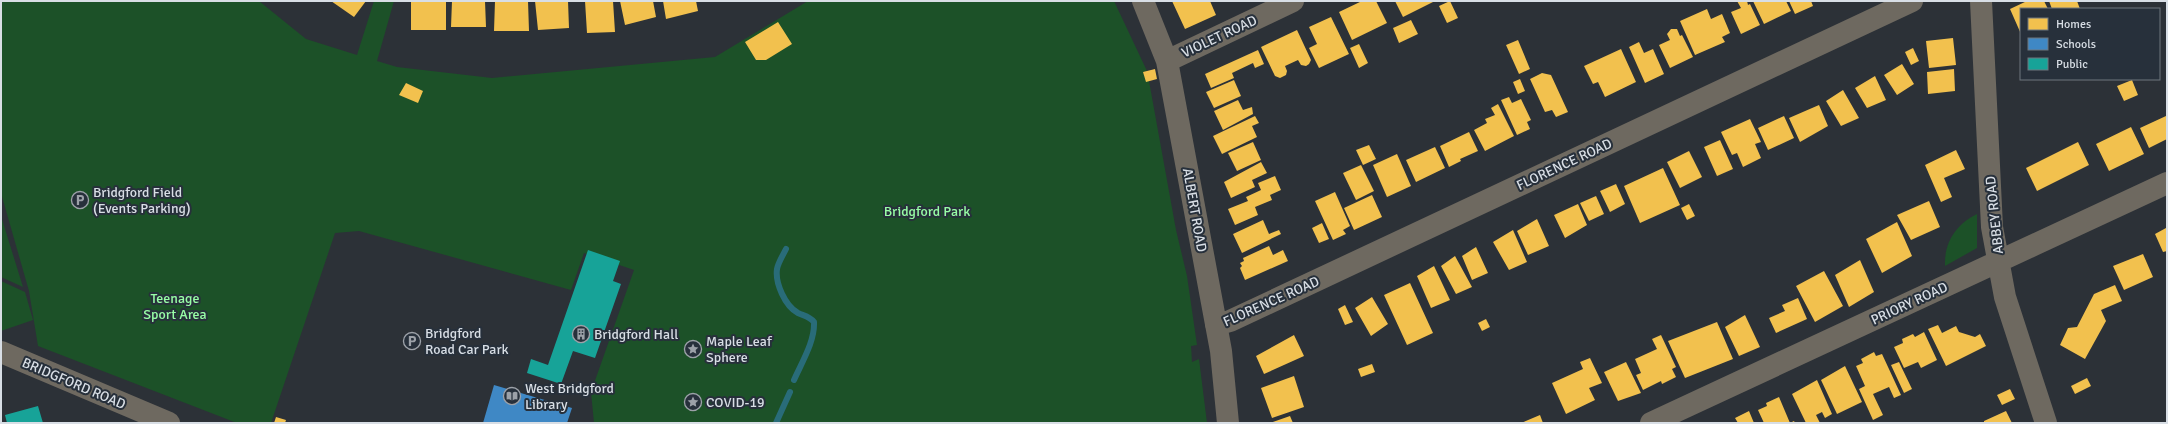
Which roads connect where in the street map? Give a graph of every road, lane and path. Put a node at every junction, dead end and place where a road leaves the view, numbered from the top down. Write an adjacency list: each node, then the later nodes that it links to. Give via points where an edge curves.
1 (1143, 1): 5 (street, ALBERT ROAD)
2 (1293, 1): 5 (street, VIOLET ROAD)
3 (1912, 1): 8 (street, FLORENCE ROAD, via 1230,322)
4 (1981, 1): 7 (street, ABBEY ROAD, via 1992,227)
5 (1167, 60): 8 (street, ALBERT ROAD)
6 (2167, 183): 7 (street, PRIORY ROAD)
7 (1998, 262): 12 (street, PRIORY ROAD); 13 (street, ABBEY ROAD, via 2005,297)
8 (1216, 325): 11 (street, ALBERT ROAD)
9 (1, 352): 10 (street, BRIDGFORD ROAD)
10 (169, 423)
11 (1228, 423)
12 (1651, 423)
13 (2046, 423)

